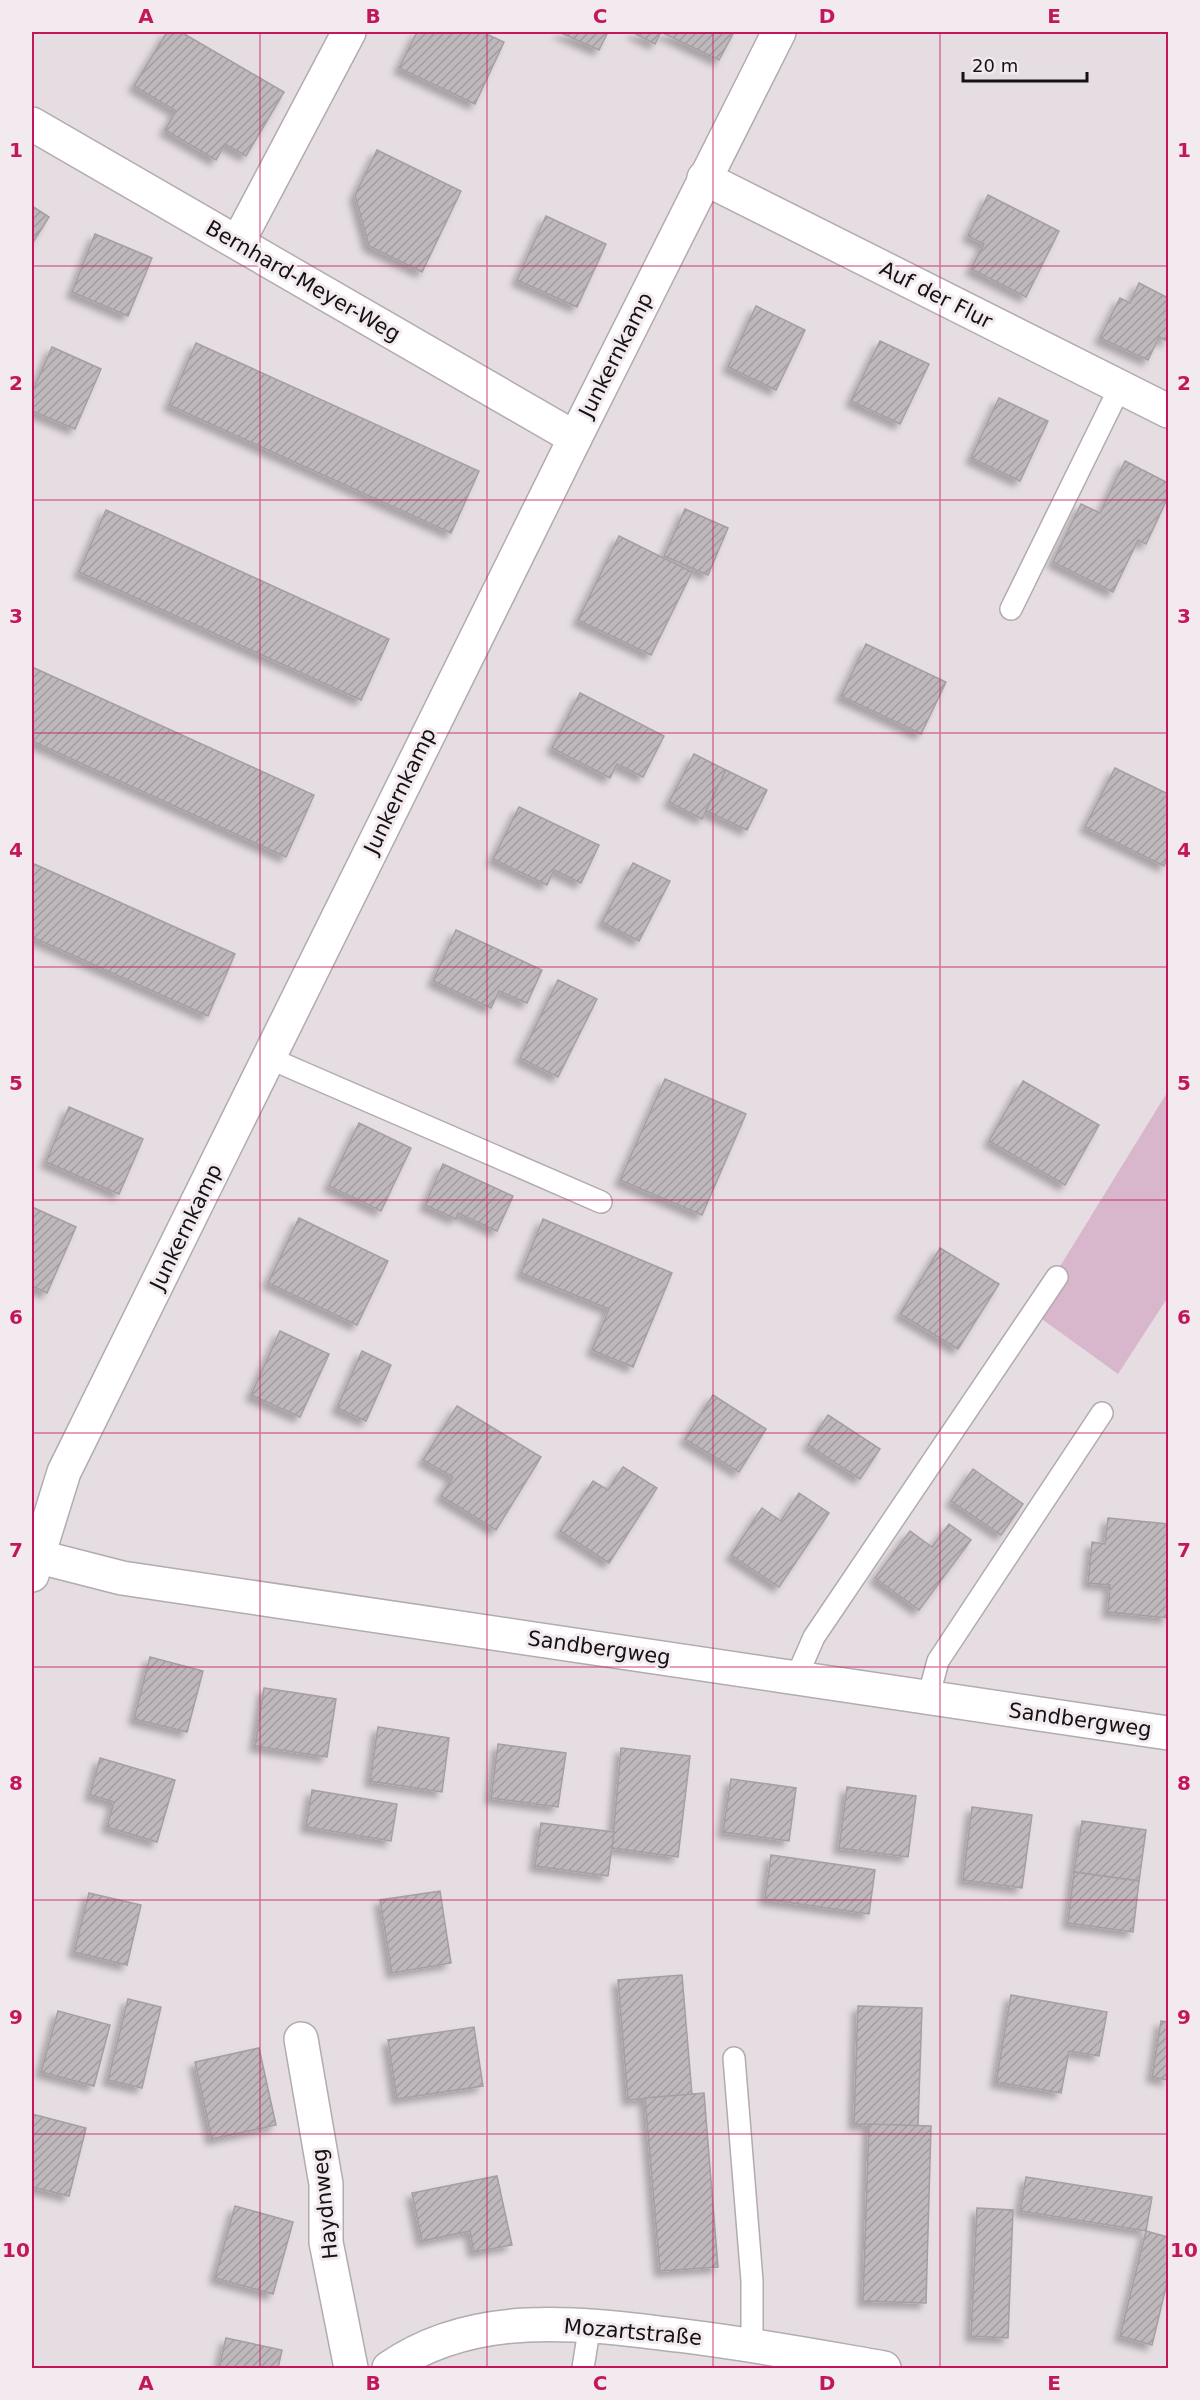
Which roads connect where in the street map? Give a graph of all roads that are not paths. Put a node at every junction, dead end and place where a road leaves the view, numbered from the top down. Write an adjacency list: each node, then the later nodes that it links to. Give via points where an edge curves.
1 (349, 32): 5 (street)
2 (779, 32): 4 (street, Junkernkamp)
3 (32, 124): 5 (street, Bernhard-Meyer-Weg)
4 (704, 178): 6 (street, Auf der Flur); 8 (street, Junkernkamp)
5 (238, 242): 8 (street, Bernhard-Meyer-Weg)
6 (1120, 387): 7 (street, Auf der Flur); 9 (lane)
7 (1168, 411)
8 (575, 438): 10 (street, Junkernkamp)
9 (1011, 609)
10 (269, 1058): 11 (lane); 14 (street, Junkernkamp, via 64,1472)
11 (601, 1202)
12 (1057, 1277): 15 (lane, via 814,1637)
13 (1102, 1413): 16 (lane, via 938,1661)
14 (33, 1562): 15 (street, Sandbergweg)
15 (796, 1678): 16 (street, Sandbergweg)
16 (928, 1698): 17 (street, Sandbergweg)
17 (1168, 1733)
18 (301, 2039): 22 (street, Haydnweg, via 326,2184 326,2242)
19 (734, 2058): 21 (lane, via 752,2281)
20 (590, 2324): 21 (street, Mozartstraße); 23 (street, Mozartstraße, via 524,2324 449,2337); 24 (lane)
21 (753, 2344): 25 (street, Mozartstraße)
22 (351, 2368)
23 (389, 2368)
24 (584, 2368)
25 (884, 2368)

